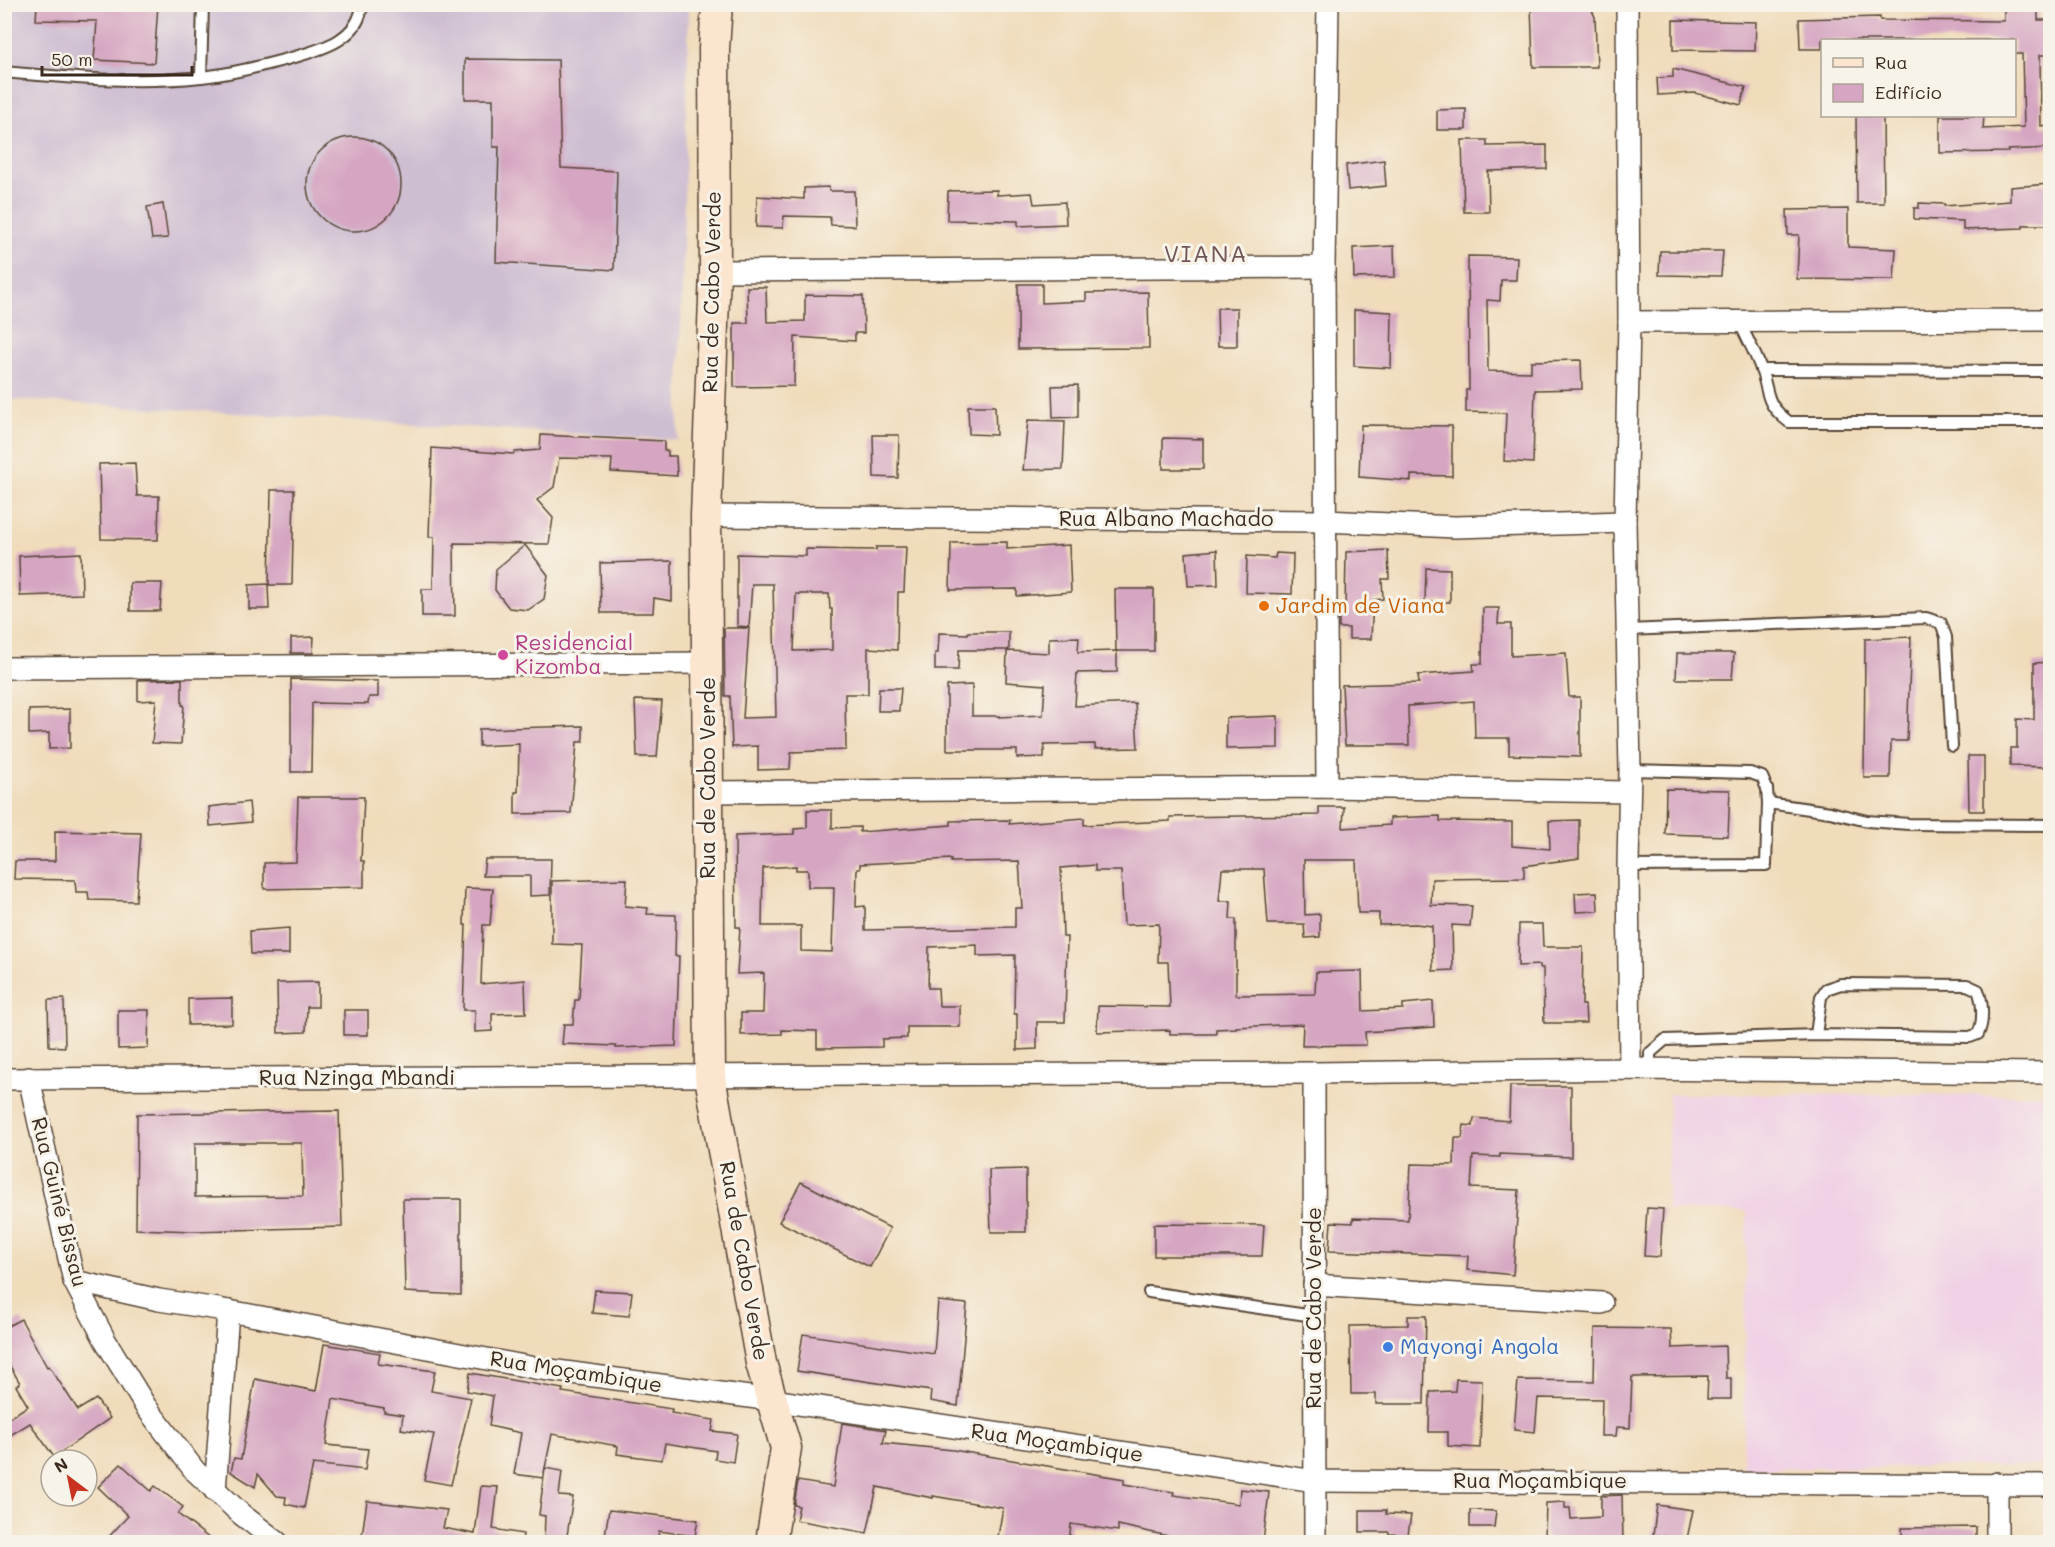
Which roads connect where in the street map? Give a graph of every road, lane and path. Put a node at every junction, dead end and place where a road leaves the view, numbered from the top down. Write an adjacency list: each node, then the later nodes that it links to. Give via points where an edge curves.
1 (203, 4): 7 (lane)
2 (362, 4): 7 (lane, via 353,27 334,44 257,68)
3 (717, 4): 9 (main road, Rua de Cabo Verde)
4 (1328, 4): 8 (street)
5 (1627, 4): 12 (street)
6 (4, 72): 7 (lane, via 117,80)
7 (201, 77)
8 (1324, 267): 9 (street); 17 (street)
9 (715, 271): 16 (main road, Rua de Cabo Verde)
10 (1739, 320): 11 (street); 12 (street); 13 (lane)
11 (2050, 320)
12 (1629, 322): 18 (street)
13 (1761, 370): 14 (lane); 15 (lane, via 1769,402 1789,422)
14 (2050, 371)
15 (2050, 422)
16 (706, 516): 17 (street, Rua Albano Machado); 20 (main road, Rua de Cabo Verde)
17 (1325, 521): 18 (street, Rua Albano Machado, via 1455,526); 24 (street)
18 (1625, 522): 19 (street)
19 (1627, 630): 22 (lane, via 1926,618 1941,623 1946,637); 23 (street)
20 (708, 663): 21 (street); 25 (main road, Rua de Cabo Verde)
21 (4, 668)
22 (1952, 746)
23 (1630, 770): 26 (street); 27 (lane, via 1750,773 1762,777)
24 (1327, 787): 25 (street); 26 (street)
25 (708, 792): 34 (main road, Rua de Cabo Verde)
26 (1629, 792): 29 (street)
27 (1768, 803): 28 (lane, via 1867,821); 29 (lane, via 1766,865)
28 (2050, 825)
29 (1628, 866): 31 (street)
30 (1816, 1035): 30 (lane, via 1970,1037 1982,1027 1982,999 1978,990 1967,985 1841,984 1826,989 1821,997); 31 (lane, via 1665,1040)
31 (1640, 1069): 32 (street, Rua Nzinga Mbandi); 33 (street, Rua Nzinga Mbandi)
32 (2050, 1072)
33 (1314, 1073): 34 (street, Rua Nzinga Mbandi); 38 (street, Rua de Cabo Verde)
34 (710, 1077): 35 (street, Rua Nzinga Mbandi); 43 (main road, Rua de Cabo Verde, via 761,1363)
35 (29, 1078): 36 (street, Rua Nzinga Mbandi); 37 (street, Rua Guiné Bissau)
36 (4, 1079)
37 (74, 1281): 41 (street, Rua Moçambique); 47 (street, Rua Guiné Bissau, via 146,1407)
38 (1314, 1285): 40 (street); 42 (street, Rua de Cabo Verde)
39 (1149, 1292): 42 (lane)
40 (1602, 1303)
41 (228, 1311): 43 (street, Rua Moçambique, via 536,1368); 47 (street)
42 (1314, 1316): 44 (street, Rua de Cabo Verde)
43 (772, 1400): 44 (street, Rua Moçambique); 49 (main road, Rua de Cabo Verde, via 786,1448)
44 (1315, 1481): 45 (street, Rua Moçambique); 50 (street, Rua de Cabo Verde)
45 (1997, 1483): 46 (street, Rua Moçambique); 51 (street)
46 (2050, 1485)
47 (215, 1491): 48 (street, Rua Guiné Bissau)
48 (277, 1542)
49 (771, 1542)
50 (1315, 1542)
51 (1997, 1542)

